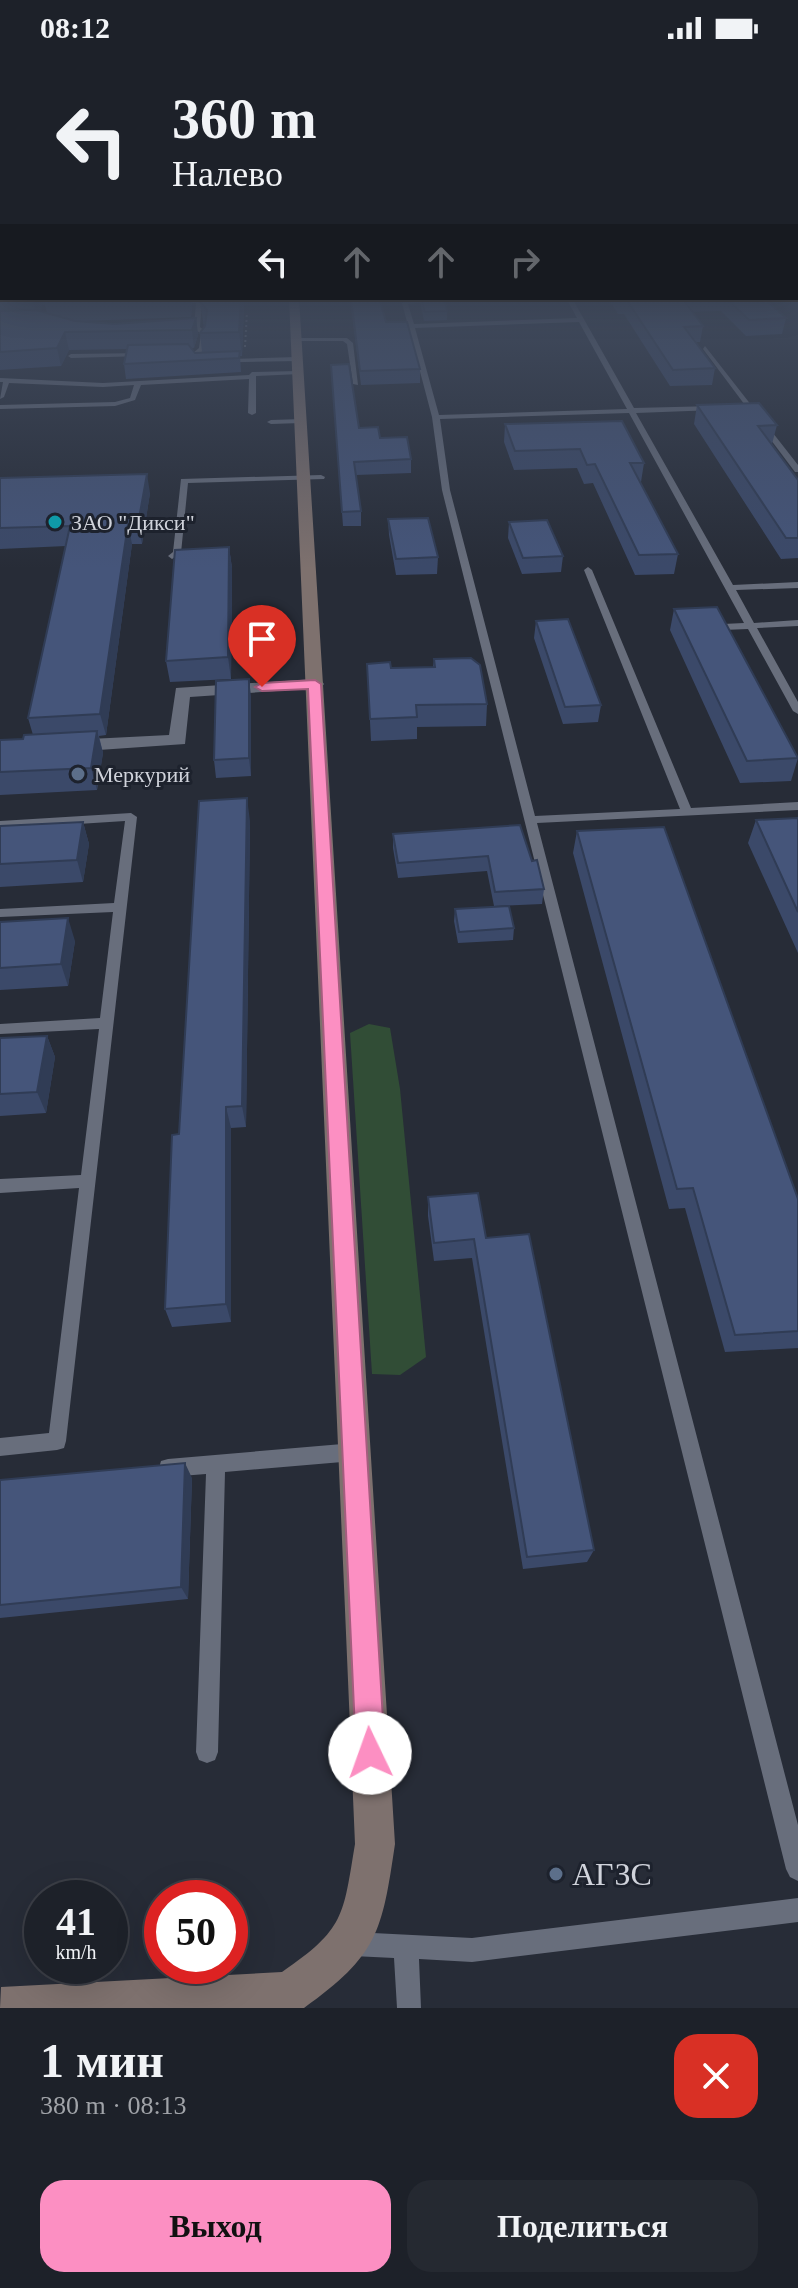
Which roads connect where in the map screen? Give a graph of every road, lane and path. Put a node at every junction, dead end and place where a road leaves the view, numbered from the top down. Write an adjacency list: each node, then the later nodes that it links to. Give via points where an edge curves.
1 (137, 387): 7 (lane, via 133,399 115,404)
2 (253, 387): 12 (lane)
3 (295, 387): 14 (main road)
4 (428, 387): 13 (lane)
5 (620, 387): 11 (lane)
6 (736, 387): 9 (lane)
7 (0, 407)
8 (737, 407): 9 (lane)
9 (752, 407): 16 (lane)
10 (722, 408): 11 (lane)
11 (633, 411): 13 (lane); 21 (lane)
12 (252, 413)
13 (436, 417): 30 (lane, via 446,490)
14 (301, 421): 15 (lane); 17 (main road)
15 (271, 422)
16 (798, 470)
17 (312, 477): 18 (lane, via 184,481 177,553); 25 (main road)
18 (172, 556)
19 (588, 570): 29 (lane)
20 (798, 585): 21 (lane)
21 (729, 588): 23 (lane)
22 (798, 623): 23 (lane)
23 (750, 625): 24 (lane); 26 (lane)
24 (723, 627)
25 (315, 684): 27 (street, via 182,692 178,740); 39 (main road)
26 (798, 711)
27 (44, 748)
28 (798, 806): 29 (lane)
29 (687, 812): 30 (lane)
30 (531, 820): 43 (lane)
31 (0, 825): 32 (lane, via 131,817)
32 (120, 907): 33 (lane); 34 (lane)
33 (0, 913)
34 (107, 1023): 35 (lane); 36 (lane)
35 (0, 1029)
36 (88, 1181): 37 (lane); 38 (lane, via 57,1441)
37 (0, 1186)
38 (0, 1447)
39 (355, 1452): 40 (lane); 45 (main road, via 375,1844 366,1900)
40 (216, 1464): 41 (lane); 42 (lane)
41 (154, 1469)
42 (207, 1752)
43 (798, 1869)
44 (798, 1910): 46 (lane, via 472,1950)
45 (349, 1944): 46 (lane); 47 (main road, via 289,1993)
46 (406, 1947): 48 (lane)
47 (1, 2008)
48 (409, 2008)

